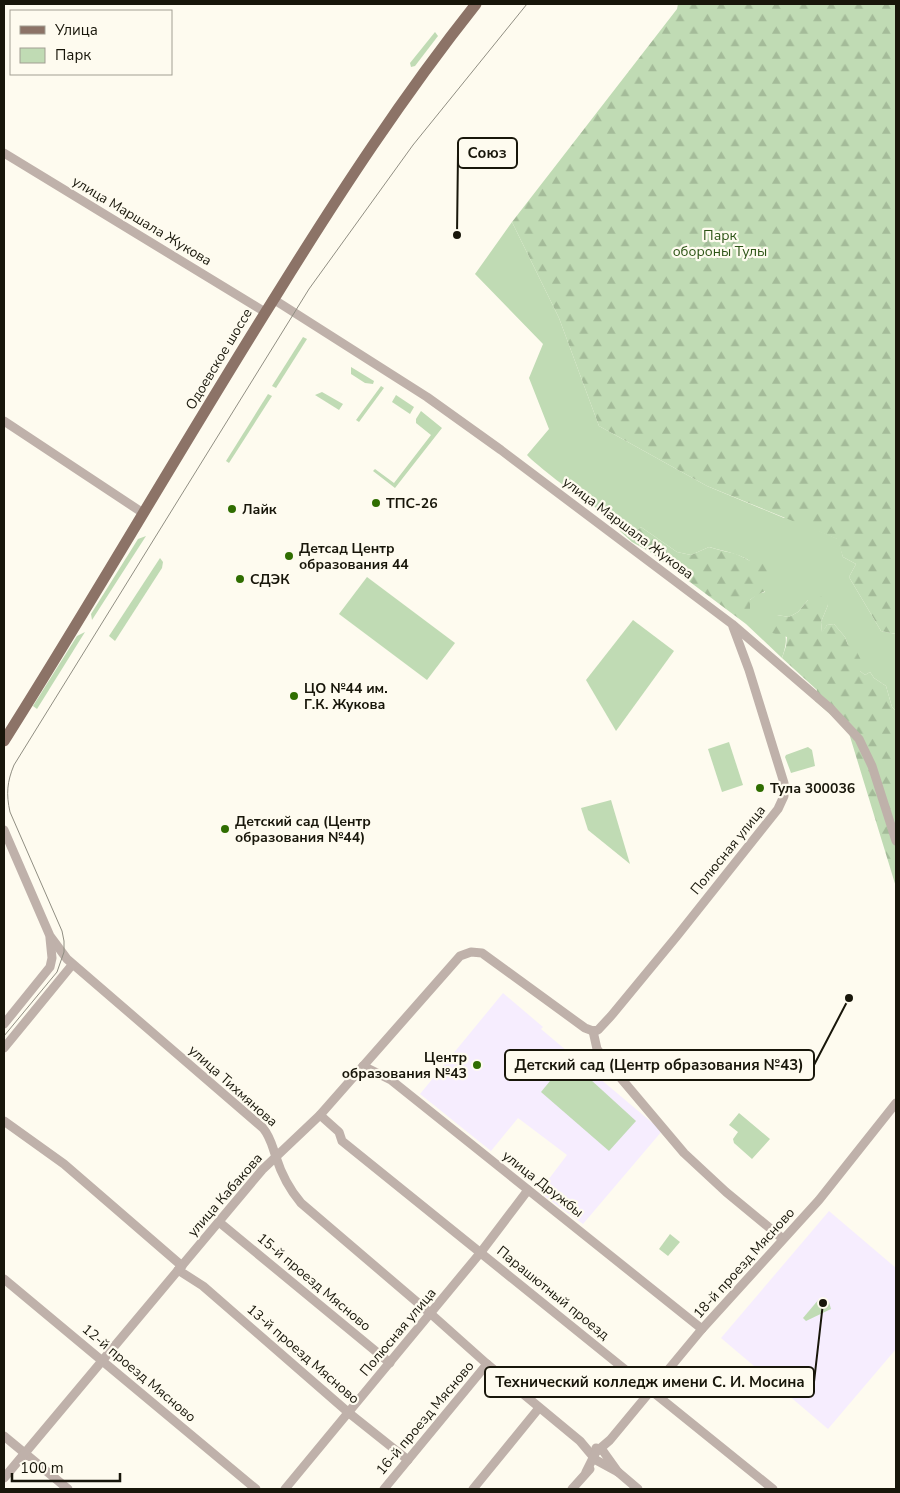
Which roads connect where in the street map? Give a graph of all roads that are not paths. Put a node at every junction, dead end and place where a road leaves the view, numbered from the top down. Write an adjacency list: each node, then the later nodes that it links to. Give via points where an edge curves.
1 (476, 4): 3 (main road, Одоевское шоссе, via 411,88)
2 (4, 153): 4 (street, улица Маршала Жукова)
3 (273, 299): 4 (main road, Одоевское шоссе); 7 (street, улица Маршала Жукова, via 427,397)
4 (265, 312): 6 (main road, Одоевское шоссе)
5 (4, 421): 6 (street)
6 (143, 513): 8 (main road, Одоевское шоссе)
7 (732, 624): 10 (street, улица Маршала Жукова, via 831,709 859,739 872,766); 14 (street, Полюсная улица, via 784,782 784,796 778,809 677,936 611,1016 598,1030)
8 (4, 741)
9 (4, 830): 11 (street, улица Тихмянова)
10 (896, 841)
11 (50, 936): 12 (street, улица Тихмянова); 13 (street, via 50,967)
12 (72, 965): 15 (street); 20 (street, улица Тихмянова, via 263,1128)
13 (4, 1024)
14 (592, 1031): 16 (street, улица Кабакова, via 482,953 471,952 460,956); 23 (street, via 603,1057 684,1152)
15 (4, 1048)
16 (363, 1066): 18 (street, улица Кабакова); 21 (street, улица Дружбы, via 391,1080)
17 (896, 1103): 23 (street, 18-й проезд Мясново, via 819,1200)
18 (320, 1115): 20 (street, улица Кабакова); 24 (street, Парашютный проезд, via 339,1132 342,1141)
19 (4, 1120): 25 (street, 13-й проезд Мясново, via 64,1164)
20 (276, 1157): 22 (street, улица Кабакова); 27 (street, улица Тихмянова, via 301,1203)
21 (528, 1190): 24 (street, Полюсная улица); 28 (street, улица Дружбы)
22 (219, 1222): 25 (street, улица Кабакова); 30 (street, 15-й проезд Мясново)
23 (783, 1239): 28 (street, 18-й проезд Мясново)
24 (481, 1252): 27 (street, Полюсная улица); 32 (street, Парашютный проезд)
25 (180, 1268): 29 (street, улица Кабакова); 34 (street, 13-й проезд Мясново)
26 (4, 1279): 29 (street, 12-й проезд Мясново)
27 (431, 1314): 30 (street, Полюсная улица); 31 (street, улица Тихмянова)
28 (702, 1329): 32 (street, 18-й проезд Мясново)
29 (101, 1361): 38 (street, улица Кабакова); 44 (street, 12-й проезд Мясново)
30 (390, 1363): 34 (street, Полюсная улица)
31 (488, 1364): 33 (street, улица Тихмянова); 39 (street, 16-й проезд Мясново)
32 (652, 1391): 37 (street, 18-й проезд Мясново); 50 (street, Парашютный проезд)
33 (539, 1408): 36 (street, улица Тихмянова); 47 (street)
34 (349, 1413): 39 (street, 13-й проезд Мясново); 45 (street, Полюсная улица)
35 (4, 1436): 38 (street)
36 (580, 1441): 37 (street, улица Тихмянова); 40 (street, улица Тихмянова)
37 (603, 1452): 40 (street); 41 (street, улица Тихмянова)
38 (25, 1454): 42 (street, улица Кабакова); 43 (street)
39 (408, 1460): 46 (street, 16-й проезд Мясново)
40 (596, 1460): 41 (street, улица Тихмянова); 48 (street)
41 (618, 1472): 49 (street, улица Тихмянова)
42 (4, 1478)
43 (68, 1489)
44 (256, 1489)
45 (285, 1489)
46 (384, 1489)
47 (473, 1489)
48 (572, 1489)
49 (638, 1489)
50 (773, 1489)

